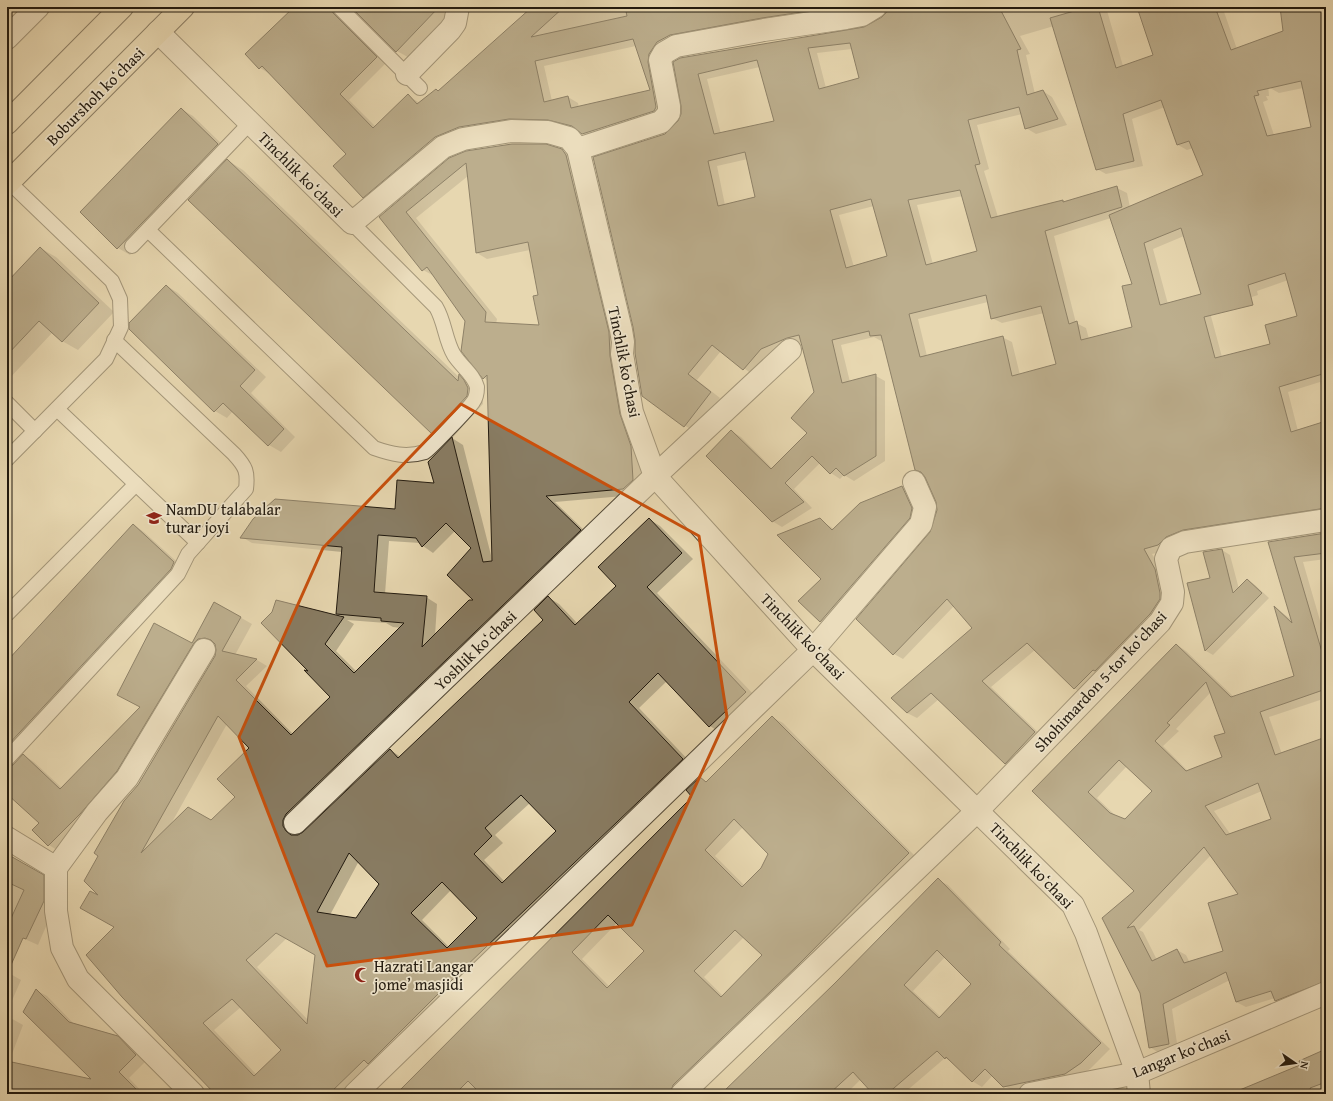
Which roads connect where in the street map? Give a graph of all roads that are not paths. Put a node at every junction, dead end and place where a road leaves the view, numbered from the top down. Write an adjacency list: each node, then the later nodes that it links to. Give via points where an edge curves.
1 (38, 7): 8 (street)
2 (122, 7): 10 (main road)
3 (183, 7): 7 (main road, Boburshoh koʻchasi)
4 (339, 7): 9 (lane)
5 (458, 7): 9 (street, via 450,30)
6 (875, 7): 12 (street, via 862,15 676,46 664,53 660,60 669,113 660,122)
7 (158, 32): 11 (street, Tinchlik koʻchasi); 13 (main road, Boburshoh koʻchasi)
8 (7, 38)
9 (413, 81)
10 (7, 123)
11 (250, 123): 14 (street, Tinchlik koʻchasi); 15 (lane)
12 (578, 149): 14 (street, Tinchlik koʻchasi, via 569,138 548,132 511,131 463,139 443,147); 23 (street, Tinchlik koʻchasi, via 624,342 622,354 632,412)
13 (8, 183): 17 (lane, via 112,281 120,299 121,327)
14 (352, 224): 15 (lane, via 436,307 443,318 454,355 474,380 477,388 473,402 427,451 403,456 374,448)
15 (148, 230): 16 (lane)
16 (132, 246)
17 (114, 340): 20 (lane, via 106,359); 27 (lane, via 243,463 248,475 246,489)
18 (790, 350): 23 (street, Yoshlik koʻchasi)
19 (7, 403): 21 (lane)
20 (57, 409): 21 (lane); 25 (lane)
21 (35, 431): 22 (lane)
22 (7, 459)
23 (655, 476): 30 (street, Tinchlik koʻchasi); 33 (street, Yoshlik koʻchasi)
24 (914, 482): 30 (street, via 925,507 921,524)
25 (136, 484): 27 (lane); 28 (lane)
26 (1326, 520): 32 (street, Shohimardon 5-tor koʻchasi, via 1185,542 1171,548 1166,559 1173,592 1172,603 1160,622)
27 (198, 543): 31 (lane, via 182,562 178,574)
28 (7, 614)
29 (204, 650): 35 (street, via 127,778 97,812)
30 (813, 650): 32 (street, Tinchlik koʻchasi); 39 (street)
31 (7, 759)
32 (978, 810): 37 (street, Tinchlik koʻchasi, via 1073,905 1086,933); 40 (street, Shohimardon 5-tor koʻchasi)
33 (294, 823)
34 (7, 838): 35 (street)
35 (56, 868): 38 (street, via 56,911 62,948 78,979)
36 (1326, 993): 37 (street, Langar koʻchasi)
37 (1138, 1084): 41 (street, Langar koʻchasi)
38 (193, 1094)
39 (355, 1094)
40 (682, 1094)
41 (1030, 1094)

